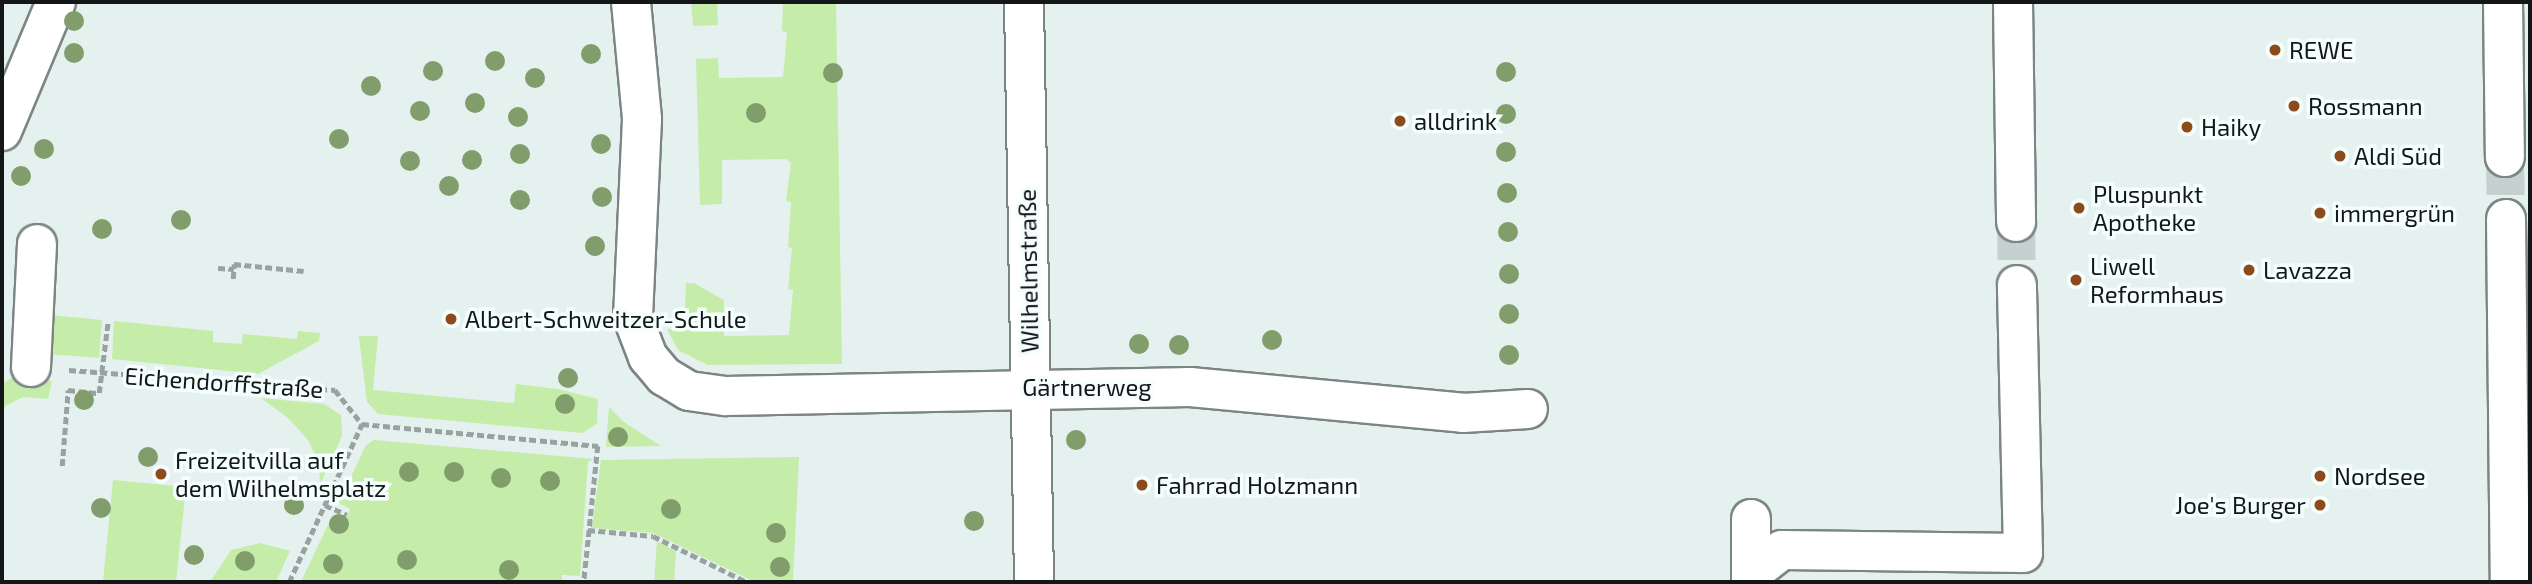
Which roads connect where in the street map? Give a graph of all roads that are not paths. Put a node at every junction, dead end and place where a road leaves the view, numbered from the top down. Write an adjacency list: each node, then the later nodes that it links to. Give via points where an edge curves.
1 (56, 2): 7 (street)
2 (631, 2): 14 (street, Gärtnerweg, via 642,119 635,328 648,358 664,376 689,391 709,395)
3 (1024, 2): 14 (street, Wilhelmstraße)
4 (2013, 2): 10 (street)
5 (2503, 2): 6 (street)
6 (2521, 52): 8 (street)
7 (2, 131)
8 (2505, 157)
9 (2506, 219): 19 (street)
10 (2016, 222)
11 (37, 244): 13 (street)
12 (2017, 285): 17 (street, via 2023,553 1782,550)
13 (31, 367)
14 (1031, 387): 15 (street, Gärtnerweg, via 1239,390 1463,413); 18 (street, Wilhelmstraße)
15 (1528, 409)
16 (1751, 519): 17 (street)
17 (1751, 578)
18 (1034, 582)
19 (2510, 582)

